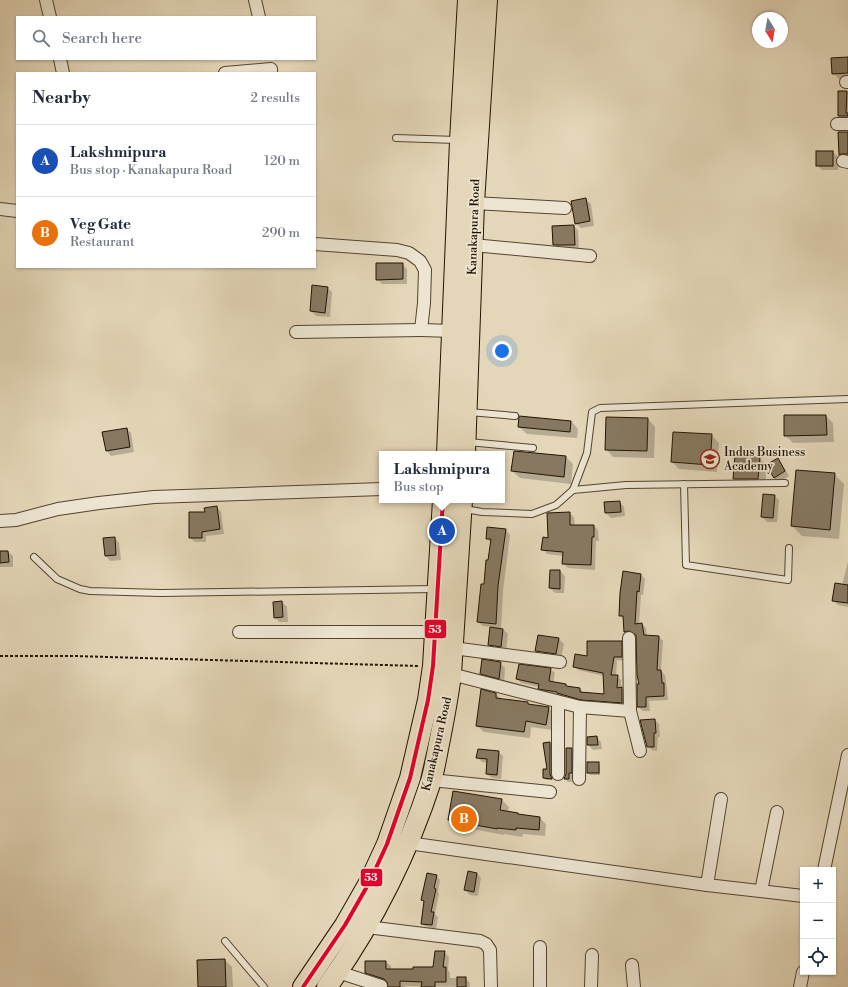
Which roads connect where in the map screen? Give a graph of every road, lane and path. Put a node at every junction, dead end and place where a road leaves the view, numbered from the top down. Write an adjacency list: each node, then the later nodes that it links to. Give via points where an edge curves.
1 (46, 0): 5 (street)
2 (255, 0): 6 (street)
3 (468, 0): 12 (highway, Kanakapura Road)
4 (487, 0): 13 (highway, Kanakapura Road)
5 (50, 16)
6 (259, 16)
7 (60, 60): 9 (street)
8 (270, 67): 10 (street)
9 (63, 72)
10 (232, 72)
11 (396, 138): 12 (lane)
12 (460, 141): 20 (highway, Kanakapura Road)
13 (474, 203): 14 (street); 18 (highway, Kanakapura Road)
14 (565, 208)
15 (0, 209): 16 (street)
16 (16, 211)
17 (316, 244): 21 (street, via 397,250 409,253 420,261 425,270)
18 (473, 245): 19 (street); 20 (highway, Kanakapura Road)
19 (590, 256)
20 (463, 288): 22 (highway, Kanakapura Road); 25 (highway, Kanakapura Road)
21 (421, 330): 22 (street); 23 (street)
22 (453, 331): 29 (highway, Kanakapura Road)
23 (296, 332)
24 (848, 399): 33 (lane, via 600,408 592,412 587,453)
25 (467, 412): 26 (lane); 27 (highway, Kanakapura Road)
26 (515, 416)
27 (466, 448): 28 (lane)
28 (532, 448)
29 (447, 451)
30 (785, 483): 31 (lane)
31 (684, 484): 33 (lane, via 626,485); 37 (lane, via 686,565 788,580)
32 (379, 490): 36 (street, via 154,497 58,509 16,520)
33 (573, 490): 35 (lane, via 556,505 532,514 482,512)
34 (444, 503): 39 (highway, Kanakapura Road)
35 (462, 504): 43 (highway, Kanakapura Road)
36 (0, 521)
37 (789, 548)
38 (34, 557): 39 (lane, via 57,579 90,591 161,593)
39 (438, 588): 41 (highway, Kanakapura Road)
40 (239, 632): 41 (street)
41 (435, 632): 46 (highway, Kanakapura Road)
42 (629, 638): 49 (street)
43 (453, 648): 45 (street); 46 (highway, Kanakapura Road)
44 (0, 656): 46 (path, via 74,656)
45 (560, 662)
46 (442, 670): 47 (street); 54 (highway, Kanakapura Road, via 448,702); 71 (highway, Kanakapura Road, via 428,700 410,778 387,844 345,925)
47 (558, 702): 48 (street); 52 (street)
48 (580, 707): 49 (street); 53 (street)
49 (630, 711): 50 (street)
50 (640, 752)
51 (848, 755): 59 (street)
52 (558, 774)
53 (578, 779)
54 (431, 780): 55 (street); 58 (highway, Kanakapura Road)
55 (550, 792)
56 (721, 799): 60 (street)
57 (777, 812): 61 (street)
58 (408, 843): 60 (street); 63 (highway, Kanakapura Road)
59 (825, 867)
60 (707, 884): 61 (street)
61 (761, 891): 62 (street)
62 (800, 896)
63 (367, 926): 69 (highway, Kanakapura Road); 73 (street, via 480,941 490,950)
64 (225, 941): 70 (lane)
65 (540, 947): 74 (street)
66 (592, 955): 75 (street)
67 (632, 965): 76 (street)
68 (802, 975): 77 (street)
69 (332, 980): 72 (street)
70 (264, 987)
71 (302, 987)
72 (381, 987)
73 (491, 987)
74 (540, 987)
75 (591, 987)
76 (634, 987)
77 (800, 987)

